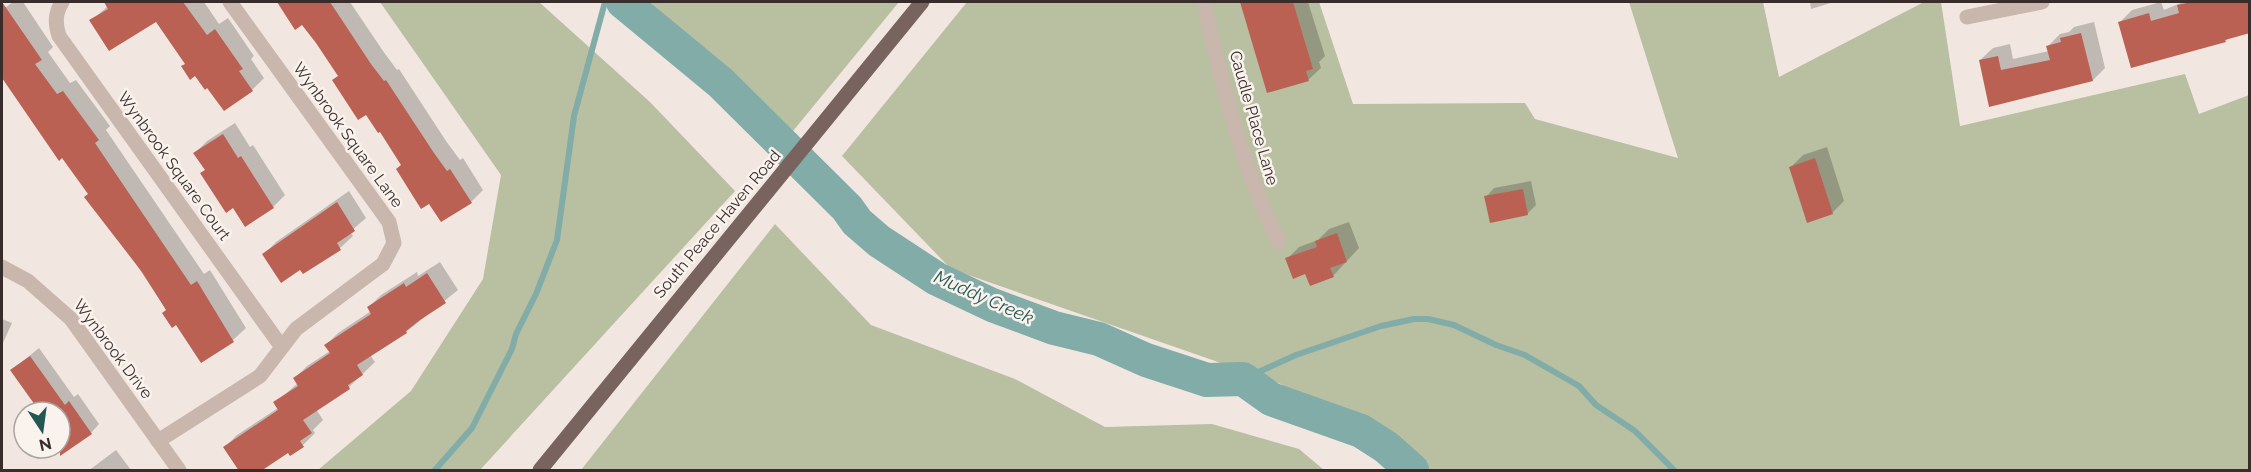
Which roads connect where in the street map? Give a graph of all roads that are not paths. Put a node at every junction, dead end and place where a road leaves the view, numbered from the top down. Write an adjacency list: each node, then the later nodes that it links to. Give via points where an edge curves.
1 (62, 2): 9 (street, Wynbrook Square Court, via 56,13 59,36)
2 (230, 2): 9 (street, Wynbrook Square Lane, via 393,232 394,243 383,264 311,316)
3 (922, 2): 12 (main road, South Peace Haven Road, via 712,255)
4 (1204, 2): 7 (street, Caudle Place Lane, via 1230,111 1261,207)
5 (2042, 2): 6 (street)
6 (1967, 17)
7 (1279, 242)
8 (2, 267): 10 (street, Wynbrook Drive, via 28,281 71,319)
9 (281, 346): 10 (street, Wynbrook Square Lane, via 260,376)
10 (158, 441): 11 (street, Wynbrook Drive)
11 (179, 471)
12 (540, 471)

